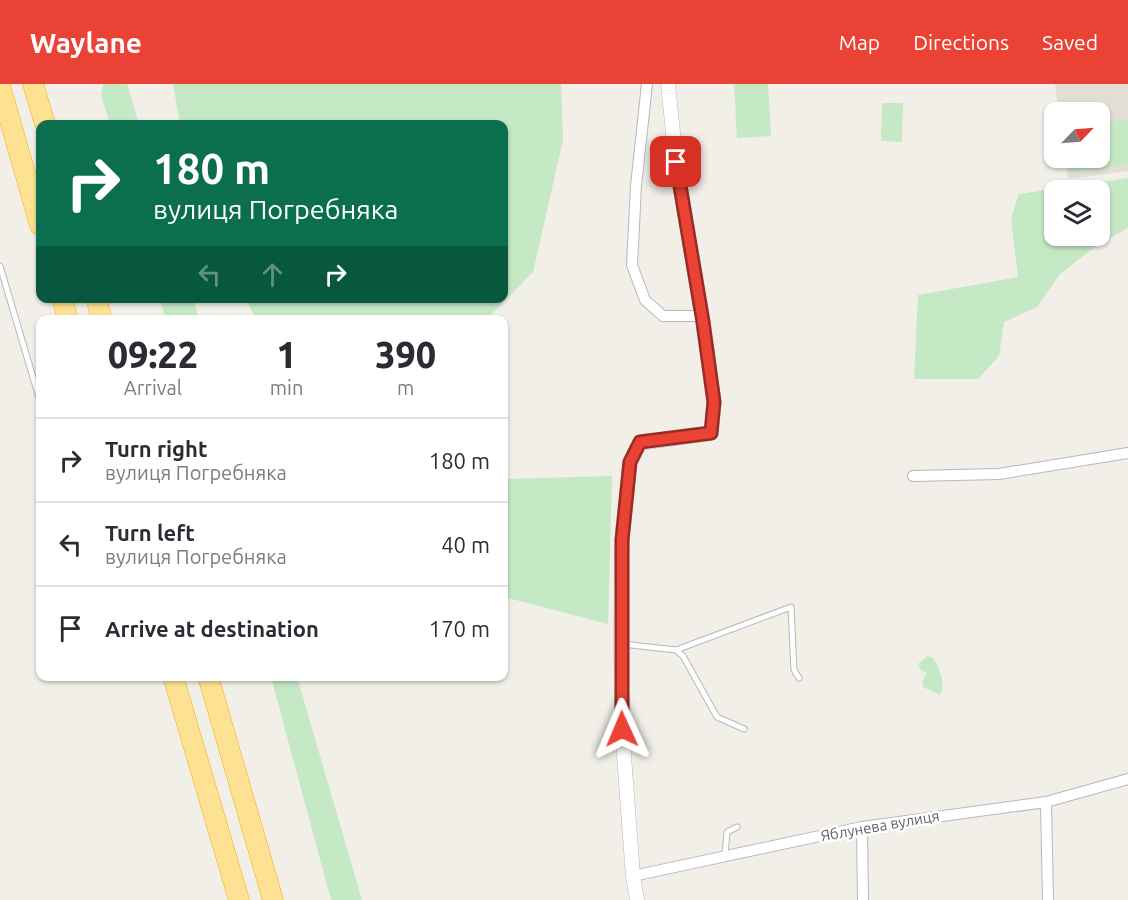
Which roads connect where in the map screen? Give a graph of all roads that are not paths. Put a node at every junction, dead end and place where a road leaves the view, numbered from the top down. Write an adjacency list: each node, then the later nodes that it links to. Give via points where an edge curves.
1 (33, 84): 5 (highway)
2 (647, 84): 8 (street, via 632,265 645,300 663,316)
3 (668, 84): 8 (street, via 676,162)
4 (0, 86): 6 (highway)
5 (44, 120)
6 (36, 213)
7 (0, 266): 9 (lane)
8 (702, 316): 12 (street, via 714,402 711,433 640,442 630,462 622,540)
9 (36, 388)
10 (1128, 453): 11 (street, via 999,474)
11 (913, 476)
12 (621, 644): 13 (lane); 23 (street, via 622,729)
13 (676, 650): 14 (lane, via 791,607 794,670); 17 (lane, via 717,717)
14 (799, 678)
15 (174, 681): 24 (highway)
16 (209, 681): 25 (highway)
17 (744, 729)
18 (1128, 779): 19 (street, Яблунева вулиця)
19 (1046, 802): 21 (street, Яблунева вулиця); 28 (street)
20 (737, 827): 22 (lane, via 727,832)
21 (862, 827): 22 (street, Яблунева вулиця); 27 (street)
22 (725, 855): 23 (street, Яблунева вулиця)
23 (633, 876): 26 (street)
24 (239, 900)
25 (273, 900)
26 (637, 900)
27 (863, 900)
28 (1048, 900)

